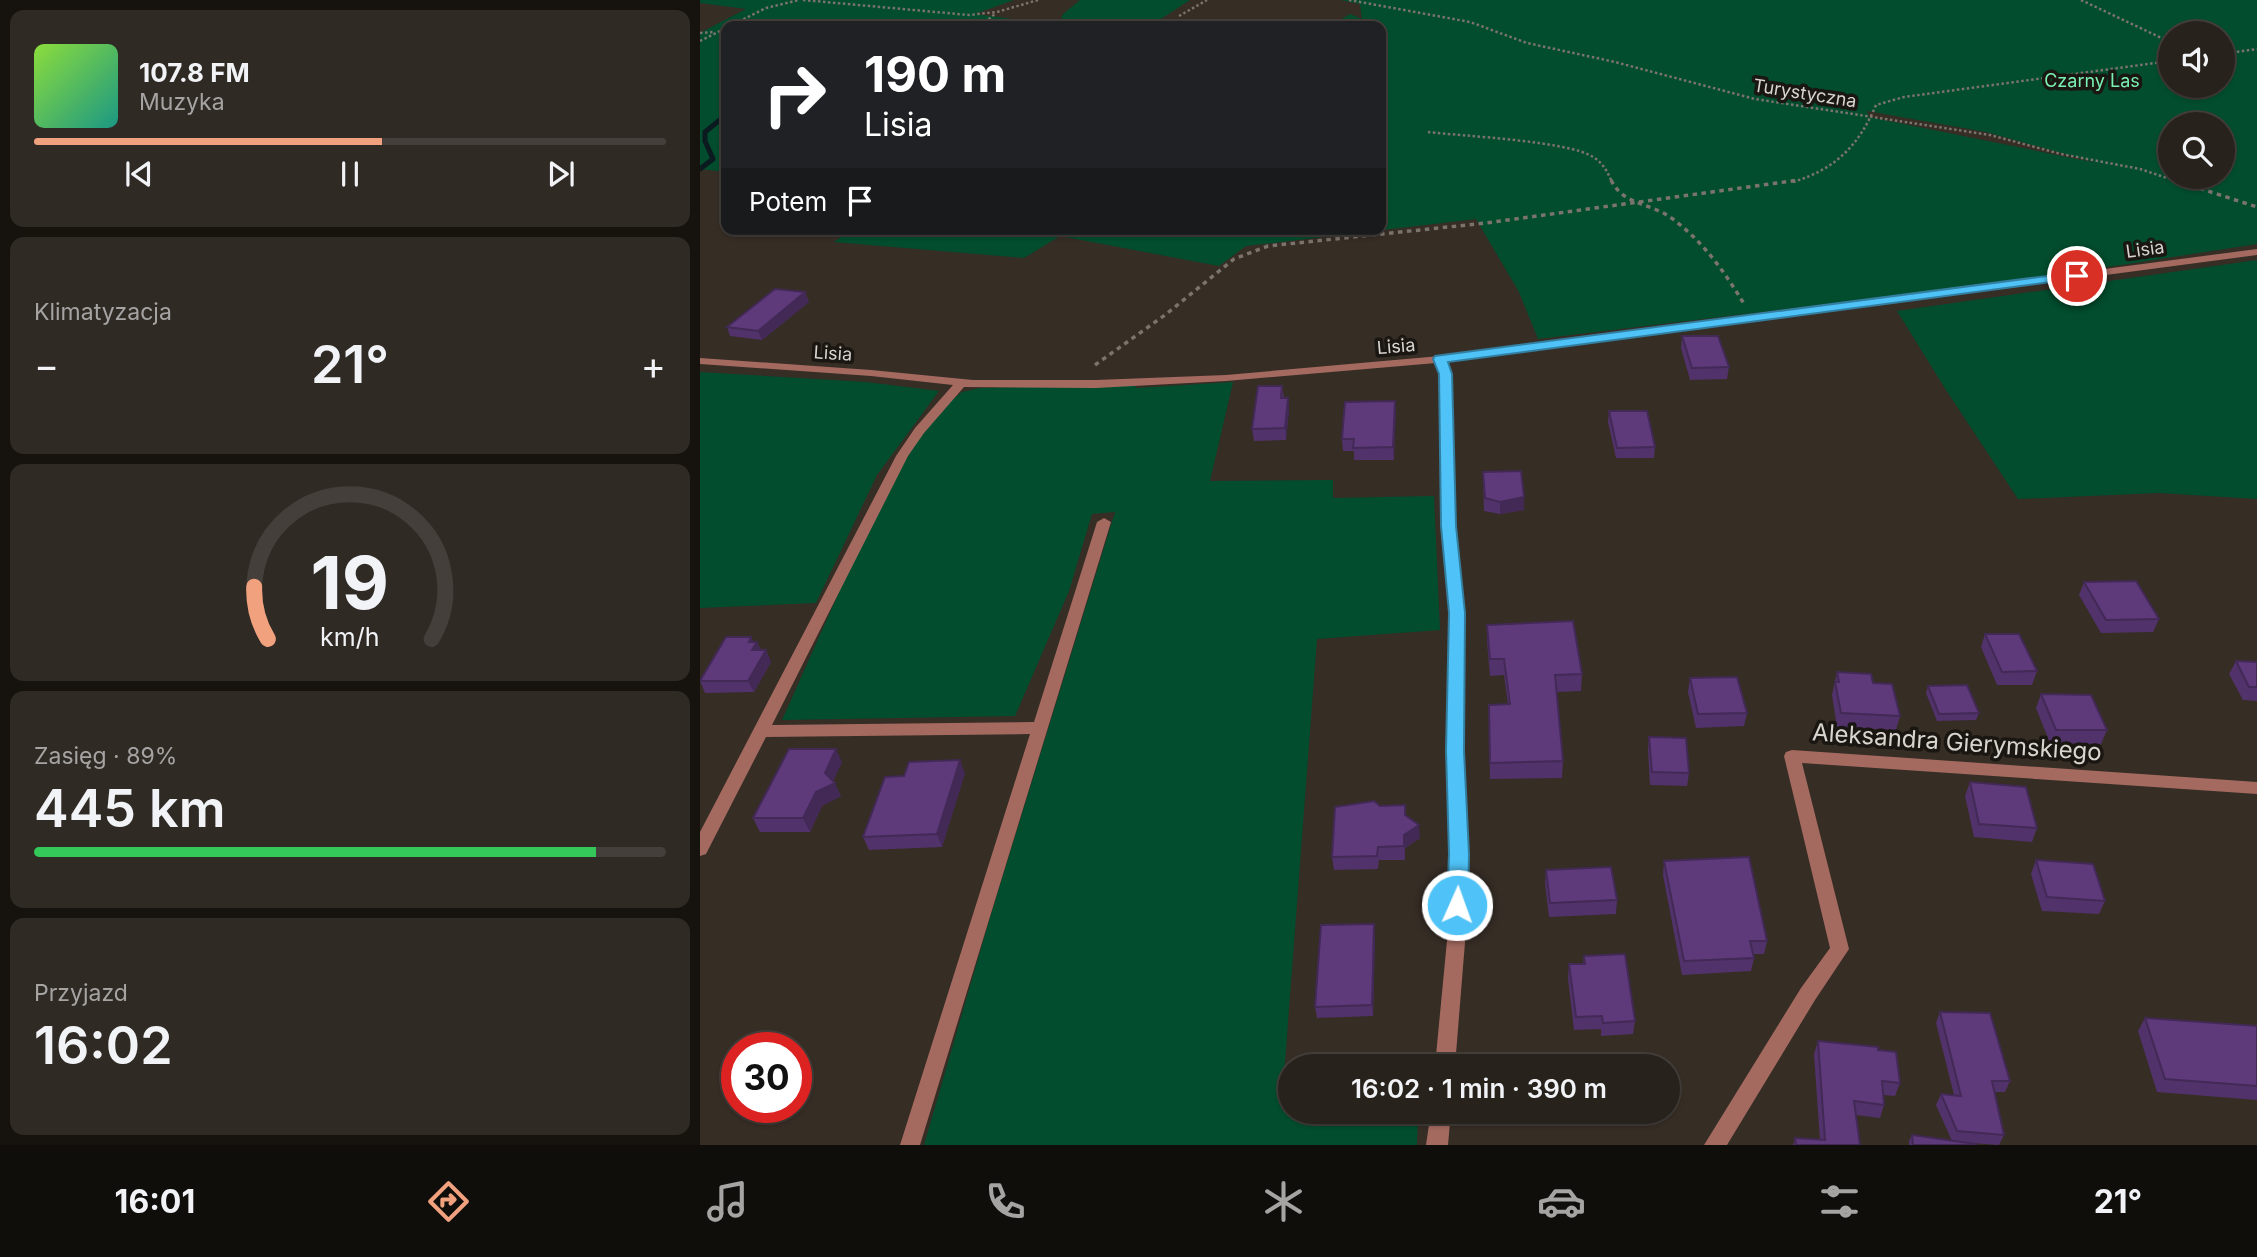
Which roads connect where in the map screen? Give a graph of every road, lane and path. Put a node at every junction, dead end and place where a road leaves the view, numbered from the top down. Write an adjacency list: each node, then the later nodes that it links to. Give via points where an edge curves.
1 (801, 0): 6 (path, via 969,15); 8 (path, via 766,8)
2 (1038, 0): 6 (path)
3 (1207, 0): 7 (path)
4 (1349, 0): 18 (path, Turystyczna, via 1470,22 1527,43 1744,96)
5 (2081, 0): 13 (path)
6 (997, 12): 9 (path)
7 (1179, 16)
8 (740, 21)
9 (987, 21)
10 (721, 30): 11 (path)
11 (718, 32): 12 (path); 14 (path)
12 (700, 33)
13 (2158, 36)
14 (700, 41)
15 (2257, 49): 16 (path)
16 (2235, 52)
17 (2158, 63): 18 (path, via 1904,97 1876,105)
18 (1872, 116): 20 (path, via 1845,157 1819,175 1789,183); 21 (path, Turystyczna, via 1990,135 2140,169)
19 (1428, 132): 20 (path, via 1564,147 1591,155 1605,167 1616,190)
20 (1634, 202): 22 (path); 25 (path, via 1670,216 1721,266)
21 (2257, 207)
22 (1386, 234)
23 (1372, 235): 29 (path, via 1268,246 1234,259)
24 (2257, 252): 25 (street, Lisia)
25 (1754, 320): 26 (street, Lisia)
26 (1440, 359): 29 (street, Lisia, via 1226,378); 35 (street, via 1446,374 1449,526 1457,613 1459,854)
27 (700, 361): 28 (street, Lisia)
28 (961, 383): 29 (street, Lisia); 32 (street, via 902,456)
29 (1069, 384)
30 (1104, 522): 31 (street)
31 (1040, 728): 32 (street); 37 (street)
32 (762, 731): 34 (street)
33 (2257, 788): 39 (street, Aleksandra Gierymskiego, via 1791,755 1840,949)
34 (700, 849)
35 (1447, 1054)
36 (1439, 1124): 38 (street)
37 (910, 1145)
38 (1437, 1145)
39 (1715, 1145)

